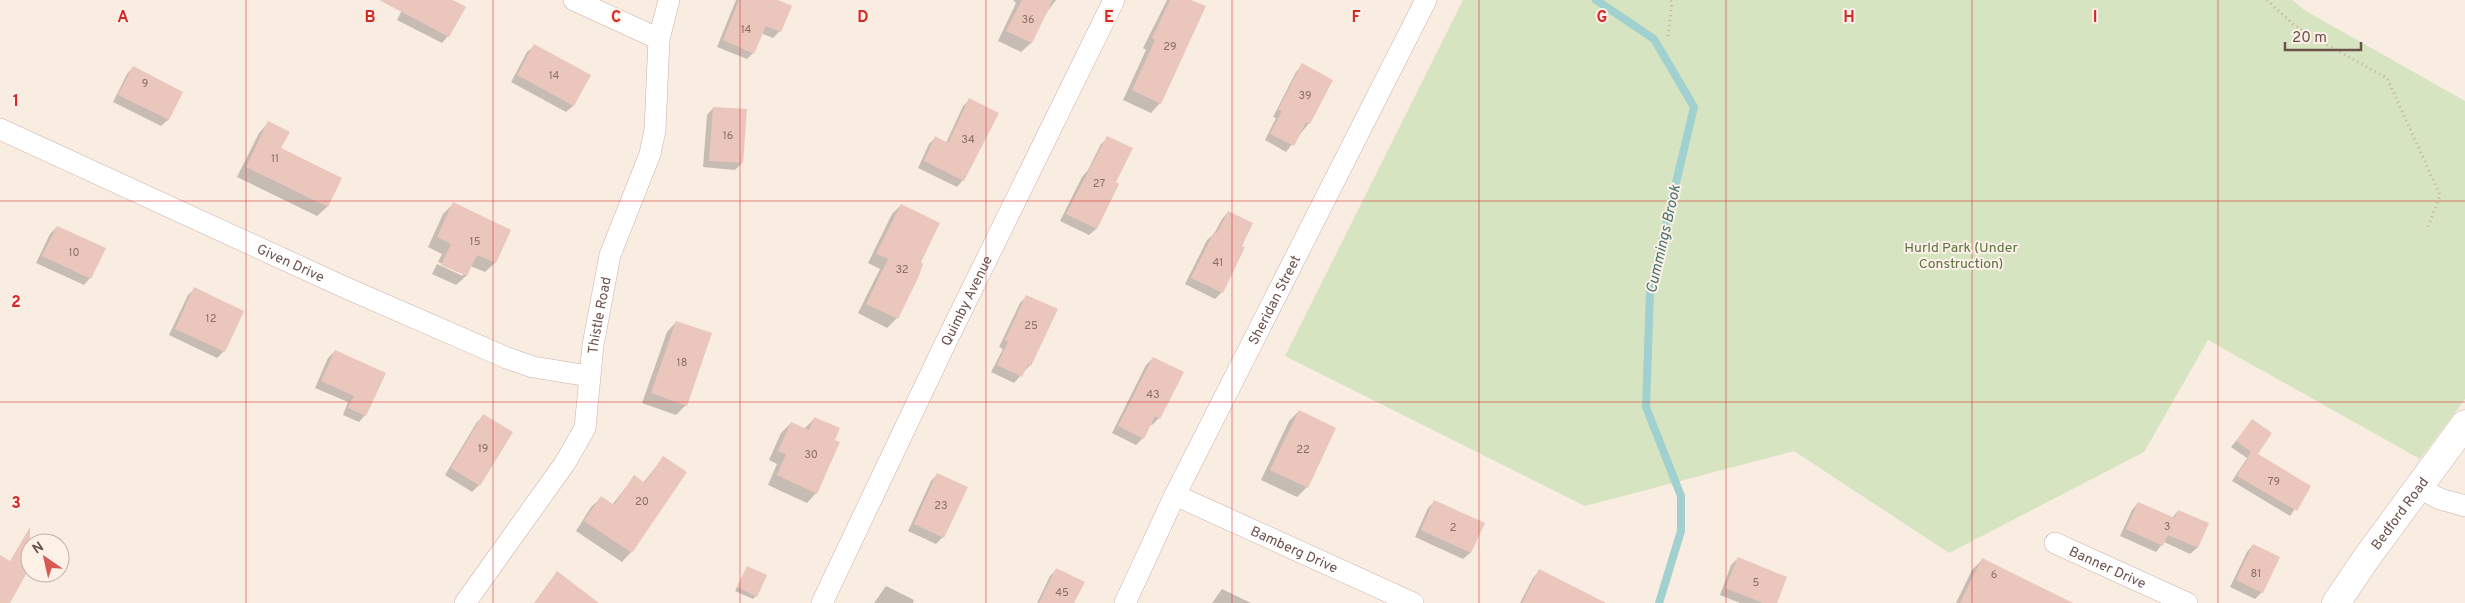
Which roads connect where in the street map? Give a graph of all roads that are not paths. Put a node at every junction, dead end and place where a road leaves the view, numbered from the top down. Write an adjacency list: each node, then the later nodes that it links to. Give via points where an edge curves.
1 (574, 0): 5 (street)
2 (669, 0): 5 (street, Thistle Road)
3 (1114, 0): 14 (street, Quimby Avenue)
4 (1426, 0): 10 (street, Sheridan Street)
5 (659, 39): 7 (street, Thistle Road, via 655,130 650,154 610,255)
6 (0, 129): 7 (street, Given Drive, via 507,358 533,367)
7 (589, 376): 13 (street, Thistle Road, via 588,415 582,437)
8 (2465, 424): 9 (street, Bedford Road)
9 (2418, 487): 11 (street, via 2440,499); 18 (street, Bedford Road)
10 (1175, 495): 15 (street, Sheridan Street); 16 (street, Bamberg Drive)
11 (2465, 506)
12 (2055, 544): 17 (street, Banner Drive)
13 (466, 603)
14 (822, 603)
15 (1126, 603)
16 (1413, 603)
17 (2187, 603)
18 (2336, 603)

